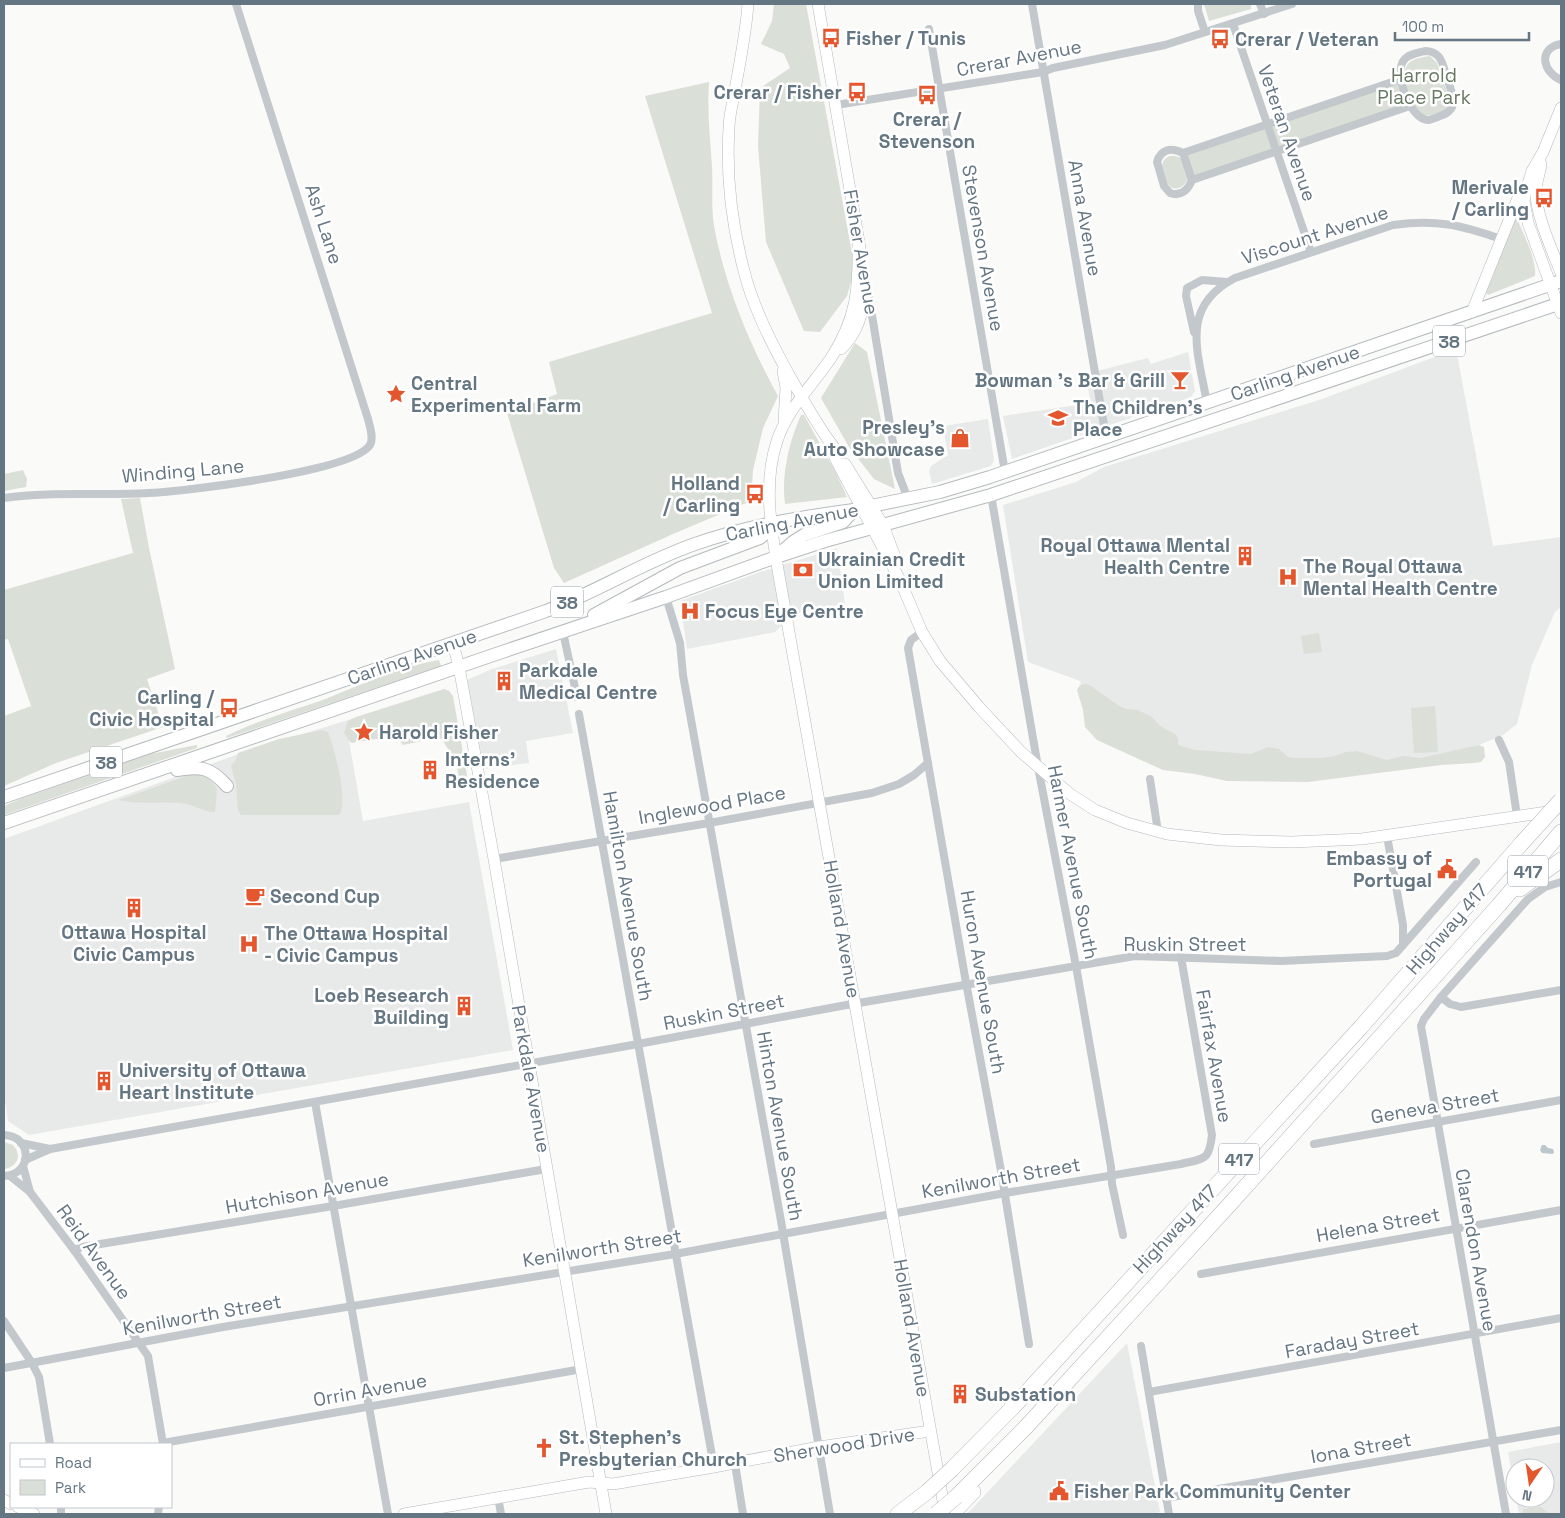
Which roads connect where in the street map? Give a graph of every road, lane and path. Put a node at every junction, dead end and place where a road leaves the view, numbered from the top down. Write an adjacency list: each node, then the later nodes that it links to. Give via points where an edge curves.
1 (236, 4): 43 (street, Ash Lane, via 372,432 371,442)
2 (748, 4): 37 (main road, via 729,126 728,168 744,270 763,324)
3 (818, 4): 17 (main road, Fisher Avenue)
4 (1032, 4): 13 (street, Anna Avenue)
5 (1198, 4): 11 (street)
6 (1260, 4): 8 (street)
7 (1292, 4): 8 (street, Crerar Avenue)
8 (1264, 14): 9 (street, Crerar Avenue)
9 (1233, 24): 11 (street, Crerar Avenue); 20 (street, Veteran Avenue)
10 (929, 29): 16 (street, Stevenson Avenue)
11 (1205, 32): 13 (street, Crerar Avenue, via 1165,45)
12 (1561, 44): 15 (street, via 1552,47 1545,63 1548,72)
13 (1043, 72): 16 (street, Crerar Avenue); 41 (street, Anna Avenue)
14 (1401, 79): 18 (street); 18 (street, via 1399,71 1408,56 1433,52 1440,58 1454,98 1448,113 1430,120 1418,117); 20 (street)
15 (1561, 80)
16 (938, 89): 17 (street, Crerar Avenue); 45 (street, Stevenson Avenue)
17 (836, 105): 27 (main road, Fisher Avenue)
18 (1410, 106): 21 (street)
19 (1561, 108): 22 (main road)
20 (1267, 124): 21 (street, Veteran Avenue); 23 (street)
21 (1277, 152): 25 (street); 28 (street, Veteran Avenue)
22 (1543, 152): 24 (main road); 29 (main road, via 1536,198)
23 (1183, 153): 25 (street); 25 (street, via 1167,150 1159,157 1158,168 1170,193 1184,192)
24 (1532, 171): 26 (main road, via 1520,191); 32 (main road, via 1525,195 1525,216)
25 (1192, 180)
26 (1501, 239): 28 (street, Viscount Avenue, via 1459,225 1420,222 1382,228); 34 (main road)
27 (858, 242): 30 (main road, Fisher Avenue); 36 (main road, Holland Avenue, via 856,302)
28 (1310, 252): 31 (street, Viscount Avenue)
29 (1561, 273)
30 (865, 274): 36 (main road, Holland Avenue, via 864,306 858,324 845,345); 48 (street, Fisher Avenue, via 898,473)
31 (1227, 282): 35 (street, Viscount Avenue, via 1205,302); 35 (street, Viscount Avenue, via 1206,280 1187,288)
32 (1556, 283): 33 (main road); 34 (main road, Carling Avenue / 38)
33 (1560, 306): 44 (main road, Carling Avenue / 38)
34 (1472, 312): 39 (main road, Carling Avenue / 38)
35 (1196, 336): 39 (street, Viscount Avenue)
36 (831, 358): 38 (main road, Holland Avenue)
37 (782, 361): 38 (main road); 40 (main road, via 786,388)
38 (801, 396): 40 (main road, Holland Avenue); 49 (main road, via 855,477)
39 (1207, 403): 41 (main road, Carling Avenue / 38)
40 (784, 424): 50 (main road, Holland Avenue, via 770,472)
41 (1106, 437): 42 (main road, Carling Avenue / 38)
42 (1089, 443): 44 (main road); 45 (main road, Carling Avenue / 38)
43 (362, 453): 47 (street, Winding Lane, via 320,468 242,483 149,493)
44 (1095, 460): 46 (main road, Carling Avenue / 38)
45 (1005, 472): 48 (main road, Carling Avenue / 38)
46 (991, 495): 51 (main road, Carling Avenue / 38); 62 (street, Harmer Avenue South)
47 (4, 498)
48 (908, 499): 49 (main road, Carling Avenue / 38)
49 (862, 508): 50 (main road, Carling Avenue / 38); 51 (main road); 52 (main road, via 843,522 804,535)
50 (771, 523): 52 (main road, Holland Avenue); 54 (main road, via 767,532 758,538 680,568); 56 (main road, Carling Avenue / 38, via 694,544 576,599)
51 (878, 527): 52 (main road, Carling Avenue / 38); 55 (main road, via 897,561 899,578)
52 (776, 557): 53 (main road, Carling Avenue / 38); 68 (main road, Holland Avenue)
53 (666, 598): 54 (main road, Carling Avenue / 38); 72 (street, Hinton Avenue South, via 680,643)
54 (563, 632): 57 (main road, Carling Avenue / 38); 58 (street)
55 (922, 632): 61 (street, Huron Avenue South, via 908,646); 62 (main road, via 955,680)
56 (453, 643): 57 (main road, Parkdale Avenue); 66 (main road, Carling Avenue / 38)
57 (460, 667): 63 (main road, Carling Avenue / 38); 77 (main road, Parkdale Avenue)
58 (577, 698)
59 (579, 714): 76 (street, Hamilton Avenue South)
60 (1499, 740): 70 (street, via 1509,762)
61 (928, 763): 68 (street, Inglewood Place, via 899,784); 85 (street, Huron Avenue South)
62 (1038, 767): 73 (main road, via 1087,805 1116,819); 84 (street, Harmer Avenue South)
63 (137, 777): 65 (main road, via 197,768 213,772); 71 (main road, Carling Avenue / 38)
64 (1150, 779): 73 (street)
65 (227, 786)
66 (4, 797)
67 (1561, 800): 150 (highway, Highway 417 / 417, bridge, via 1361,1027 1014,1405 952,1469)
68 (820, 803): 72 (street, Inglewood Place); 88 (main road, Holland Avenue)
69 (1561, 810): 70 (main road)
70 (1517, 816): 75 (main road)
71 (4, 823)
72 (709, 823): 76 (street, Inglewood Place); 89 (street, Hinton Avenue South)
73 (1158, 832): 75 (main road, via 1270,842)
74 (1559, 834): 81 (highway, 417)
75 (1387, 836): 82 (street, via 1403,924)
76 (602, 841): 77 (street, Inglewood Place); 90 (street, Hamilton Avenue South)
77 (494, 859): 91 (main road, Parkdale Avenue)
78 (1561, 860): 81 (highway)
79 (1476, 862): 82 (street, Ruskin Street)
80 (1561, 882): 87 (street, Clarendon Avenue, via 1545,887 1528,899)
81 (1499, 905): 141 (highway, 417)
82 (1403, 945): 83 (street, Ruskin Street, via 1396,953 1387,956 1281,961)
83 (1181, 957): 84 (street, Ruskin Street, via 1135,956); 100 (street, Fairfax Avenue, via 1212,1135)
84 (1076, 966): 85 (street, Ruskin Street); 103 (street, Harmer Avenue South)
85 (966, 984): 88 (street, Ruskin Street); 106 (street, Huron Avenue South)
86 (1561, 990): 87 (street, via 1461,1007)
87 (1441, 997): 94 (street, Clarendon Avenue, via 1421,1026)
88 (856, 1004): 89 (street, Ruskin Street); 109 (main road, Holland Avenue)
89 (744, 1025): 90 (street, Ruskin Street); 111 (street, Hinton Avenue South)
90 (638, 1044): 91 (street, Ruskin Street); 114 (street, Hamilton Avenue South)
91 (528, 1063): 93 (street, Ruskin Street); 102 (main road, Parkdale Avenue)
92 (1561, 1100): 94 (street, Geneva Street)
93 (315, 1102): 99 (street, Ruskin Street); 107 (street)
94 (1437, 1122): 98 (street, Geneva Street); 110 (street, Clarendon Avenue)
95 (4, 1129): 96 (street)
96 (8, 1136): 97 (street)
97 (21, 1143): 99 (street, Ruskin Street); 101 (street, Reid Avenue, via 25,1151)
98 (1314, 1144)
99 (50, 1149): 101 (street, Ruskin Street)
100 (1205, 1158): 103 (street, Kenilworth Street)
101 (24, 1163): 104 (street, Ruskin Street, via 20,1170); 105 (street, Reid Avenue)
102 (546, 1169): 107 (street, Hutchison Avenue); 115 (main road, Parkdale Avenue)
103 (1111, 1176): 106 (street, Kenilworth Street); 112 (street, Harmer Avenue South)
104 (5, 1177): 105 (street, Reid Avenue)
105 (30, 1192): 113 (street, Reid Avenue)
106 (1005, 1193): 109 (street, Kenilworth Street); 122 (street, Huron Avenue South)
107 (333, 1206): 113 (street, Hutchison Avenue); 117 (street)
108 (1561, 1210): 110 (street, Helena Street)
109 (892, 1214): 111 (street, Kenilworth Street); 130 (main road, Holland Avenue)
110 (1456, 1228): 116 (street, Helena Street); 120 (street, Clarendon Avenue)
111 (783, 1233): 114 (street, Kenilworth Street); 135 (street, Hinton Avenue South)
112 (1124, 1235)
113 (74, 1250): 121 (street, Reid Avenue)
114 (675, 1254): 115 (street, Kenilworth Street); 137 (street, Hamilton Avenue South)
115 (564, 1271): 117 (street, Kenilworth Street); 126 (main road, Parkdale Avenue)
116 (1201, 1274)
117 (350, 1307): 121 (street, Kenilworth Street); 128 (street)
118 (1561, 1318): 120 (street, Faraday Street)
119 (4, 1321): 124 (street)
120 (1474, 1335): 127 (street, Faraday Street); 131 (street, Clarendon Avenue)
121 (140, 1343): 124 (street, Kenilworth Street); 133 (street, Reid Avenue, via 148,1356)
122 (1029, 1344)
123 (1141, 1346): 127 (street)
124 (32, 1363): 125 (street, Kenilworth Street); 132 (street, via 39,1377)
125 (4, 1368)
126 (582, 1369): 128 (street, Orrin Avenue); 138 (main road, Parkdale Avenue)
127 (1149, 1392): 140 (street)
128 (368, 1407): 134 (street, Orrin Avenue); 144 (street)
129 (1561, 1430): 131 (street, Iona Street)
130 (930, 1431): 135 (main road, Sherwood Drive); 152 (main road, Holland Avenue)
131 (1493, 1442): 140 (street, Iona Street); 155 (street, Clarendon Avenue)
132 (50, 1443)
133 (163, 1443)
134 (169, 1443)
135 (819, 1447): 136 (main road, Sherwood Drive); 149 (street, Hinton Avenue South)
136 (735, 1464): 137 (main road, Sherwood Drive); 148 (street)
137 (714, 1468): 138 (main road, Sherwood Drive, via 613,1484)
138 (600, 1482): 139 (main road, Sherwood Drive); 147 (main road, Parkdale Avenue)
139 (498, 1497): 145 (main road, Sherwood Drive); 146 (street)
140 (1166, 1498): 154 (street)
141 (961, 1499): 151 (highway, 417, bridge); 153 (highway)
142 (20, 1508): 143 (main road)
143 (34, 1514)
144 (388, 1514)
145 (404, 1514)
146 (501, 1514)
147 (606, 1514)
148 (743, 1514)
149 (830, 1514)
150 (898, 1514)
151 (936, 1514)
152 (946, 1514)
153 (952, 1514)
154 (1169, 1514)
155 (1506, 1514)

